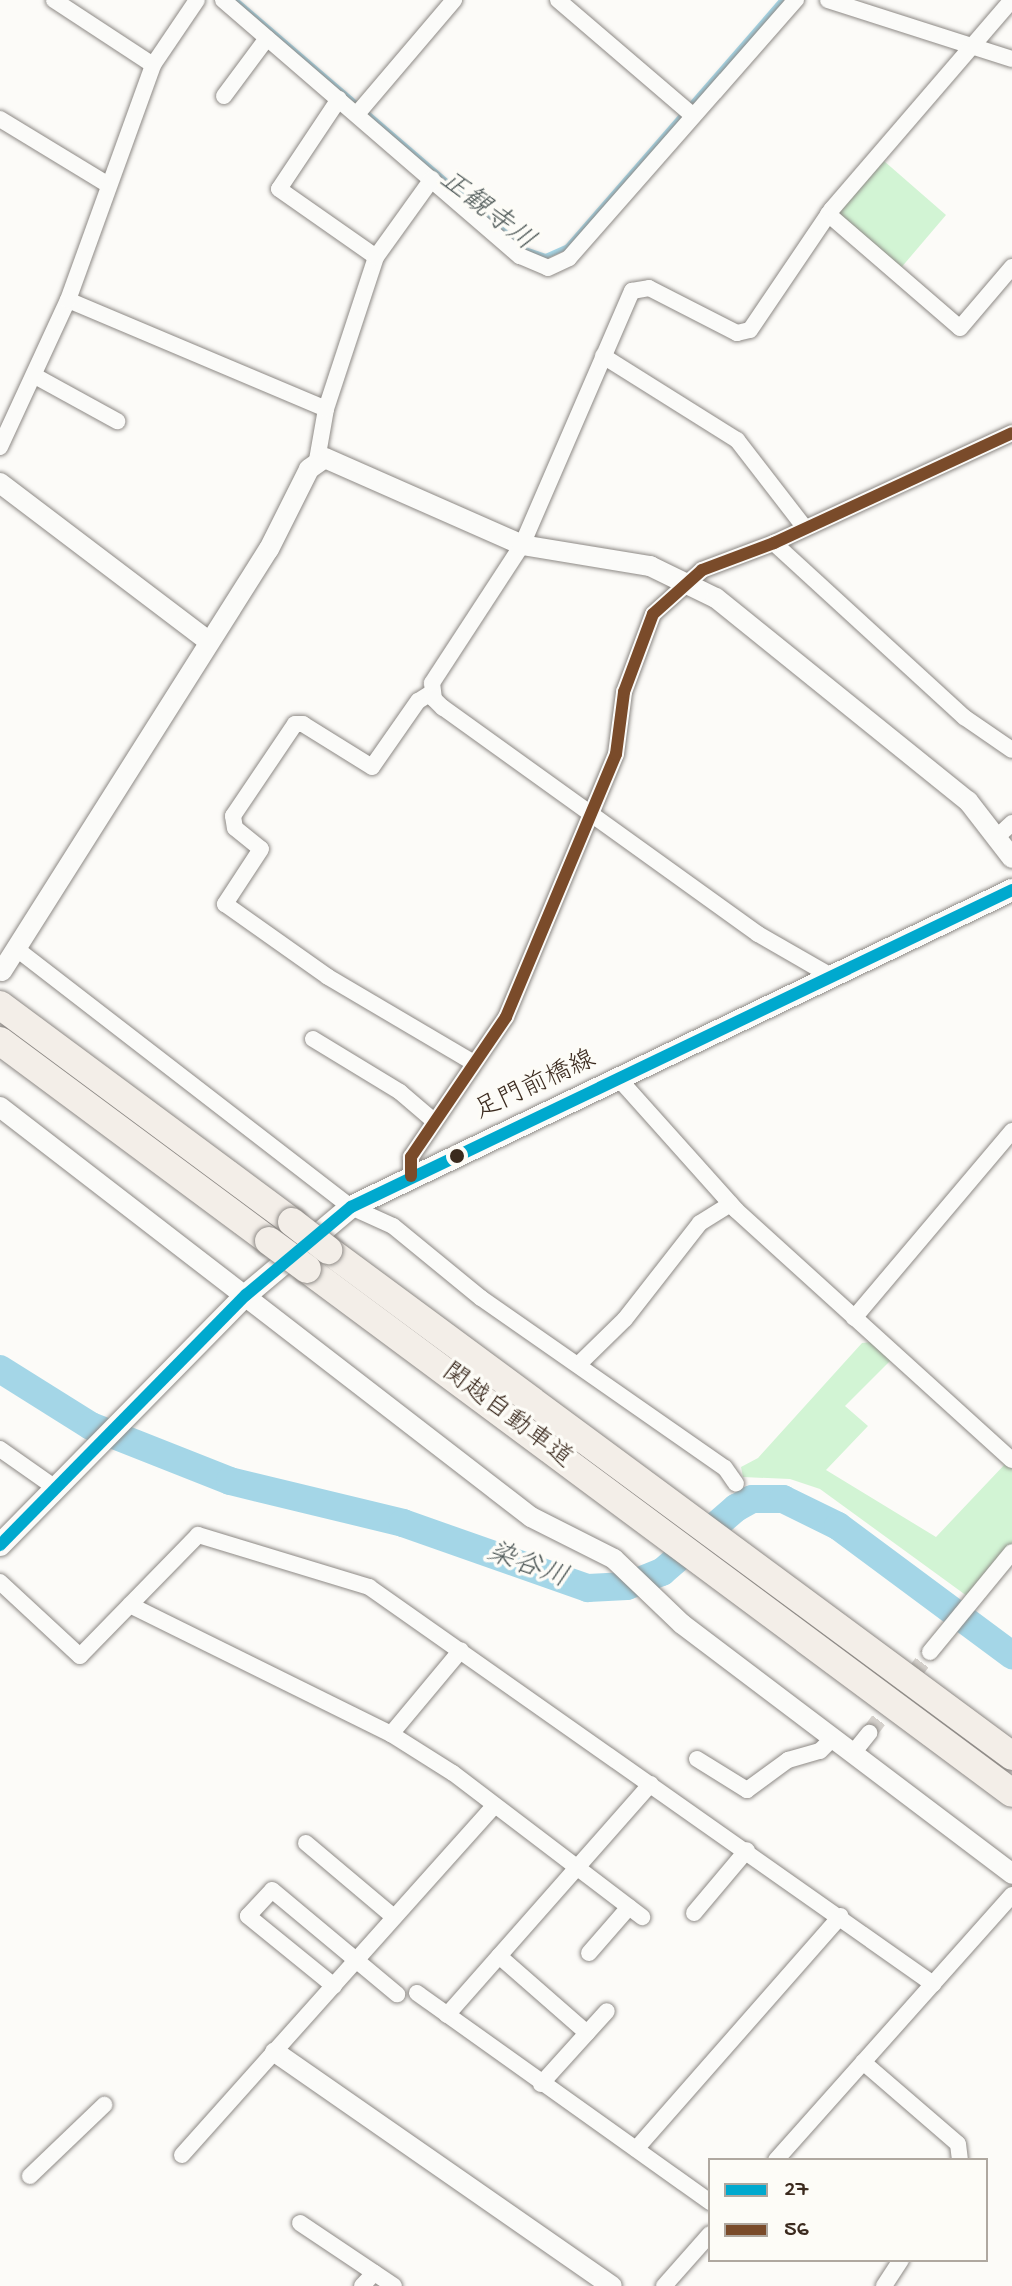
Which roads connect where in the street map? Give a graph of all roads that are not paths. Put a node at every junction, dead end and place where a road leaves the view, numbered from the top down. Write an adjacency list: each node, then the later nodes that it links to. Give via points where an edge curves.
1 (54, 0): 12 (street)
2 (197, 0): 12 (street)
3 (223, 0): 9 (street)
4 (454, 0): 15 (street)
5 (558, 0): 16 (street)
6 (796, 0): 16 (street)
7 (828, 0): 10 (street)
8 (1012, 0): 10 (street)
9 (267, 38): 13 (street); 14 (street)
10 (974, 46): 11 (street); 20 (street)
11 (1012, 59)
12 (153, 65): 19 (street)
13 (224, 96)
14 (339, 99): 15 (street); 21 (street, via 279,189)
15 (357, 114): 18 (street)
16 (692, 115): 18 (street, via 559,265 535,265 520,256)
17 (0, 119): 19 (street)
18 (432, 179): 21 (street)
19 (107, 184): 23 (street)
20 (828, 214): 22 (street, via 960,328); 24 (street, via 750,330 737,333 677,298 640,288 628,297)
21 (376, 257): 26 (street)
22 (1012, 267)
23 (68, 300): 25 (street); 26 (street)
24 (603, 356): 32 (street, via 737,440); 34 (street)
25 (35, 376): 27 (street); 29 (street)
26 (326, 409): 30 (street)
27 (117, 421)
28 (1012, 433): 32 (street)
29 (0, 447)
30 (317, 460): 34 (street, via 333,459); 36 (street)
31 (0, 484): 36 (street)
32 (805, 528): 33 (street)
33 (774, 543): 35 (street, via 702,570); 38 (street, via 964,717)
34 (522, 545): 35 (street, via 650,566); 37 (street, via 435,677)
35 (688, 582): 39 (street, via 642,631 624,692 616,754); 40 (street, via 732,609)
36 (208, 641): 43 (street)
37 (431, 693): 39 (street, via 443,708); 49 (street, via 418,701 372,767 295,724 233,816 235,828 261,849 225,904 328,977)
38 (1012, 750)
39 (592, 813): 45 (street, via 758,934); 49 (street, via 506,1017)
40 (1005, 830): 41 (street)
41 (1012, 858)
42 (1012, 890): 45 (main road, 足門前橋線)
43 (18, 950): 44 (street); 56 (street)
44 (2, 971)
45 (831, 976): 50 (main road, 足門前橋線)
46 (0, 1005): 74 (highway, 関越自動車道, bridge)
47 (313, 1039): 52 (street, via 400,1092)
48 (0, 1041): 77 (highway, 関越自動車道, bridge)
49 (474, 1063): 52 (street)
50 (619, 1079): 54 (main road, 足門前橋線); 55 (street)
51 (0, 1107): 57 (street)
52 (434, 1121): 54 (street, via 411,1157)
53 (1012, 1131): 58 (street)
54 (411, 1176): 56 (main road, 足門前橋線)
55 (731, 1204): 58 (street); 59 (street, via 700,1223 625,1319)
56 (351, 1207): 57 (main road, 足門前橋線); 59 (street, via 393,1226 481,1298)
57 (246, 1295): 63 (main road, 足門前橋線); 72 (street, via 531,1517 621,1564 655,1598)
58 (854, 1318): 61 (street)
59 (579, 1364): 62 (street, via 725,1468)
60 (0, 1449): 63 (street)
61 (1012, 1460)
62 (736, 1484)
63 (57, 1489): 64 (main road, 足門前橋線)
64 (0, 1545)
65 (1012, 1552): 69 (street)
66 (0, 1582): 67 (street, via 80,1656)
67 (130, 1605): 68 (street, via 198,1535 369,1587); 71 (street)
68 (461, 1650): 71 (street); 76 (street)
69 (930, 1652)
70 (869, 1733): 73 (street)
71 (391, 1734): 78 (street)
72 (833, 1738): 73 (street); 75 (street, via 820,1751 788,1760 747,1790)
73 (853, 1753): 82 (street)
74 (1012, 1756)
75 (697, 1759)
76 (651, 1784): 80 (street); 81 (street)
77 (1012, 1793)
78 (494, 1806): 81 (street); 86 (street)
79 (306, 1843): 86 (street)
80 (747, 1850): 84 (street); 85 (street)
81 (576, 1869): 87 (street, via 635,1912); 88 (street)
82 (1012, 1874)
83 (1012, 1895): 90 (street)
84 (694, 1913)
85 (841, 1916): 90 (street); 101 (street)
86 (394, 1917): 89 (street)
87 (589, 1953)
88 (499, 1956): 95 (street); 96 (street)
89 (357, 1958): 91 (street); 91 (street, via 272,1890 248,1916); 93 (street)
90 (933, 1984): 98 (street)
91 (334, 1986): 97 (street)
92 (417, 1993): 95 (street)
93 (397, 1994)
94 (607, 2011): 96 (street)
95 (447, 2015): 99 (street)
96 (587, 2033): 99 (street)
97 (275, 2052): 102 (street); 113 (street)
98 (863, 2062): 103 (street); 104 (street, via 958,2144)
99 (541, 2084): 101 (street)
100 (104, 2105): 105 (street)
101 (636, 2149): 106 (street)
102 (182, 2155)
103 (778, 2158)
104 (960, 2158)
105 (30, 2176)
106 (708, 2201)
107 (300, 2223): 110 (street)
108 (708, 2236): 114 (street)
109 (900, 2262): 115 (street)
110 (374, 2273): 111 (street); 112 (street)
111 (362, 2286)
112 (394, 2286)
113 (612, 2286)
114 (664, 2286)
115 (884, 2286)

